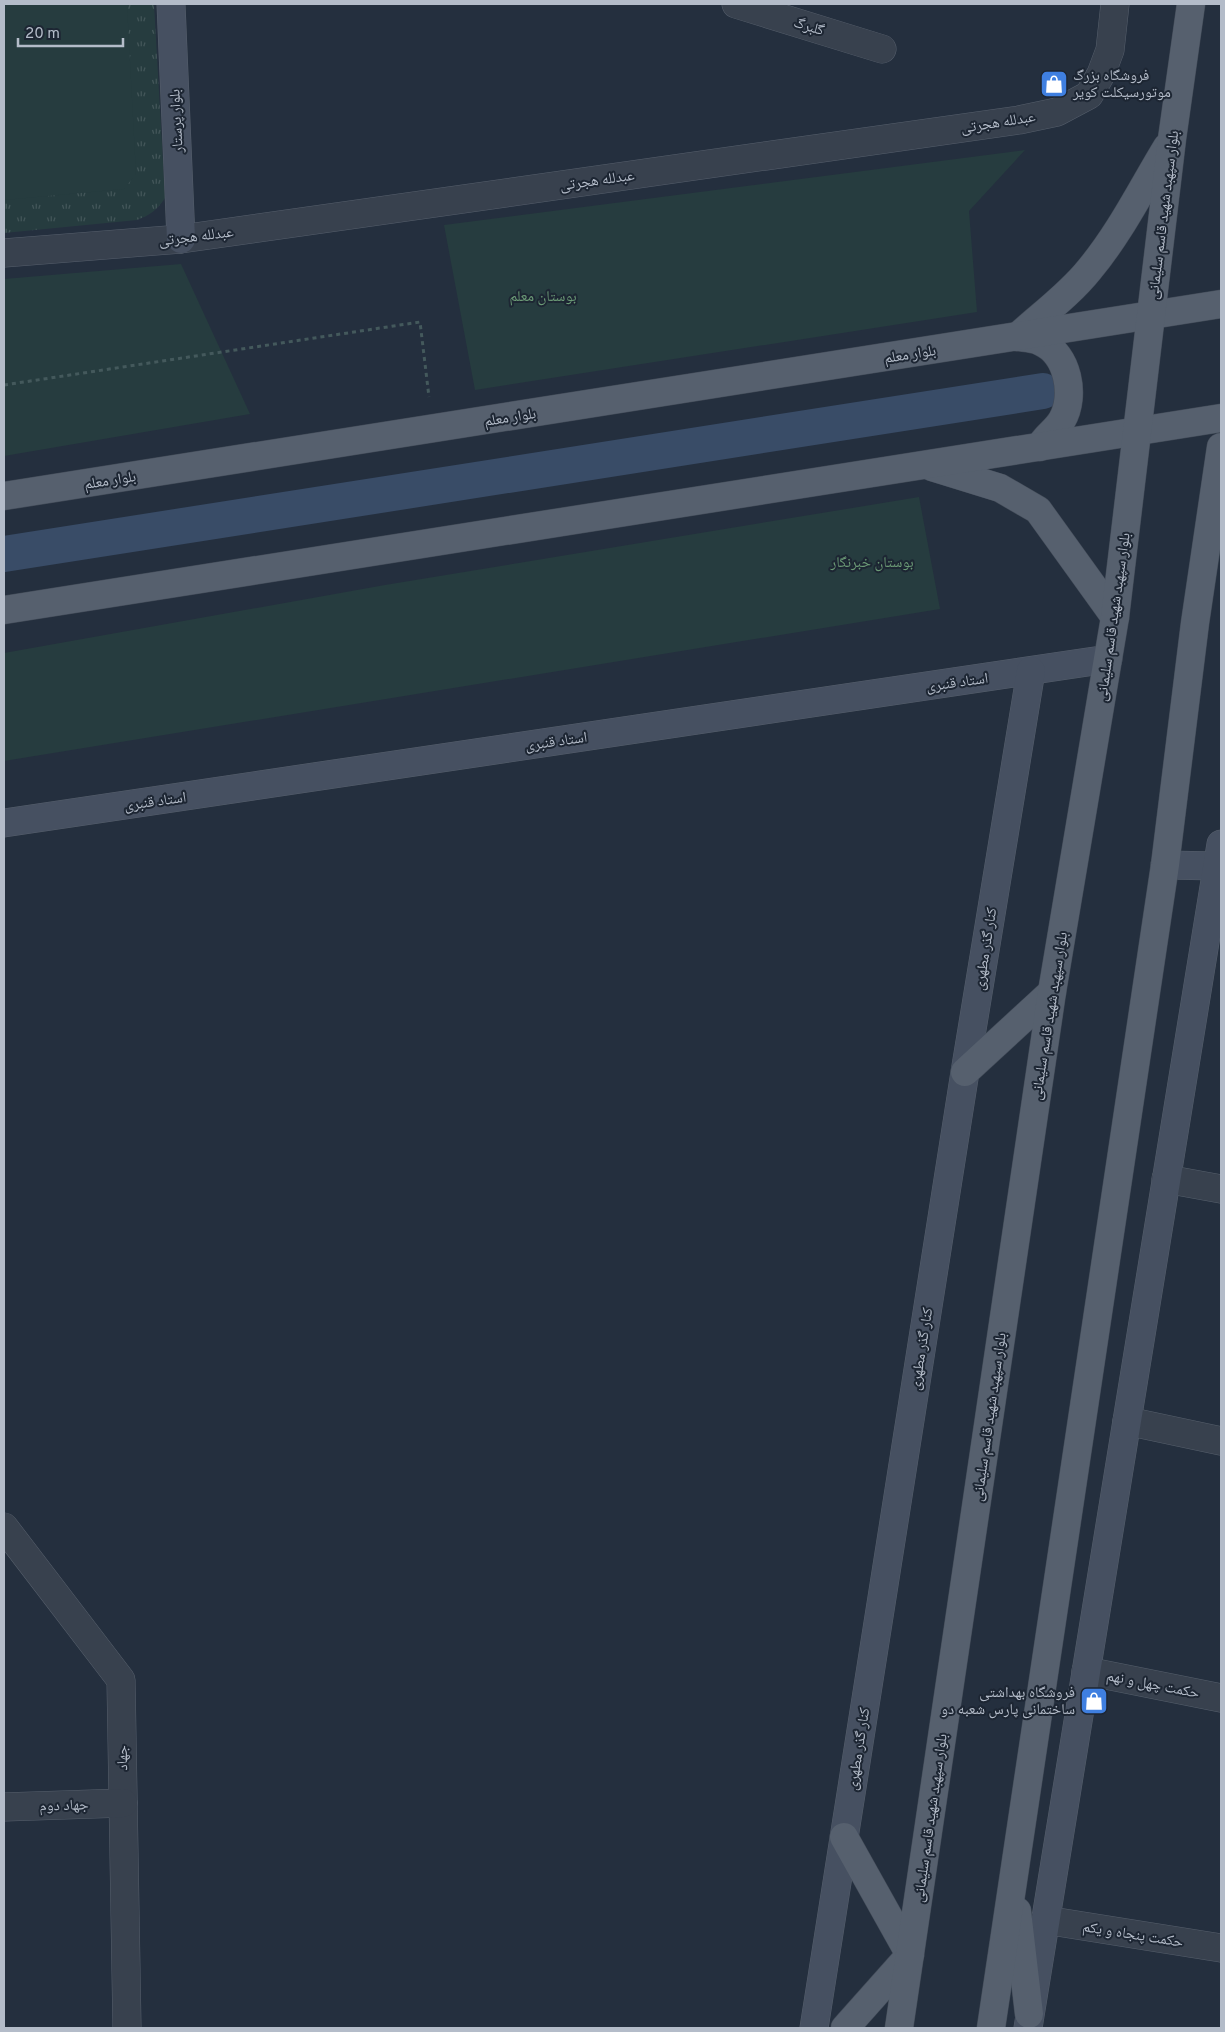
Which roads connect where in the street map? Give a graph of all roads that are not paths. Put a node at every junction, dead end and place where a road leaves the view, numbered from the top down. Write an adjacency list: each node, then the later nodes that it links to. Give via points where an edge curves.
1 (171, 4): 7 (street, بلوار پرستار)
2 (736, 4): 5 (street, گلبرگ)
3 (1115, 4): 7 (street, عبدلله هجرتی, via 1110,50 1101,74 1089,95 1057,112)
4 (1191, 4): 6 (main road, بلوار سپهبد شهید قاسم سلیمانی)
5 (882, 49)
6 (1172, 139): 10 (main road, بلوار سپهبد شهید قاسم سلیمانی); 11 (main road, via 1089,270)
7 (181, 239): 8 (street, عبدلله هجرتی)
8 (4, 253)
9 (1221, 304): 10 (main road, بلوار معلم)
10 (1151, 315): 11 (main road, بلوار معلم); 13 (main road, بلوار سپهبد شهید قاسم سلیمانی)
11 (1017, 337): 14 (main road, via 1042,342 1053,351 1062,363 1070,391 1063,420); 17 (main road, بلوار معلم)
12 (1221, 418): 13 (main road)
13 (1138, 431): 14 (main road); 20 (main road, بلوار سپهبد شهید قاسم سلیمانی)
14 (1040, 447): 16 (main road)
15 (1221, 447): 21 (main road)
16 (926, 465): 19 (main road); 20 (main road, via 1000,488 1038,510)
17 (4, 496)
18 (1221, 573): 21 (main road)
19 (4, 610)
20 (1115, 617): 22 (main road, بلوار سپهبد شهید قاسم سلیمانی)
21 (1196, 623): 26 (main road)
22 (1108, 659): 23 (street, استاد قنبری); 28 (main road, بلوار سپهبد شهید قاسم سلیمانی)
23 (1031, 671): 24 (street, استاد قنبری); 29 (street, کنار گذر مطهری)
24 (4, 823)
25 (1219, 855): 26 (street); 27 (street)
26 (1165, 865): 40 (main road)
27 (1215, 920): 30 (street)
28 (1052, 992): 29 (main road); 43 (main road, بلوار سپهبد شهید قاسم سلیمانی)
29 (964, 1072): 39 (street, کنار گذر مطهری)
30 (1166, 1179): 31 (street); 32 (street)
31 (1221, 1190)
32 (1127, 1421): 33 (street); 35 (street)
33 (1221, 1441)
34 (9, 1540): 37 (street, جهاد, via 121,1680)
35 (1086, 1671): 36 (street, حکمت چهل و نهم); 41 (street)
36 (1221, 1698)
37 (123, 1803): 38 (street, جهاد دوم); 45 (street, جهاد)
38 (4, 1807)
39 (844, 1838): 43 (main road); 46 (street, کنار گذر مطهری)
40 (1012, 1874): 44 (main road); 49 (main road)
41 (1045, 1920): 42 (street, حکمت پنجاه و یکم); 44 (street)
42 (1221, 1948)
43 (910, 1955): 47 (main road); 48 (main road, بلوار سپهبد شهید قاسم سلیمانی)
44 (1029, 2021)
45 (127, 2028)
46 (814, 2028)
47 (845, 2028)
48 (899, 2028)
49 (991, 2028)

